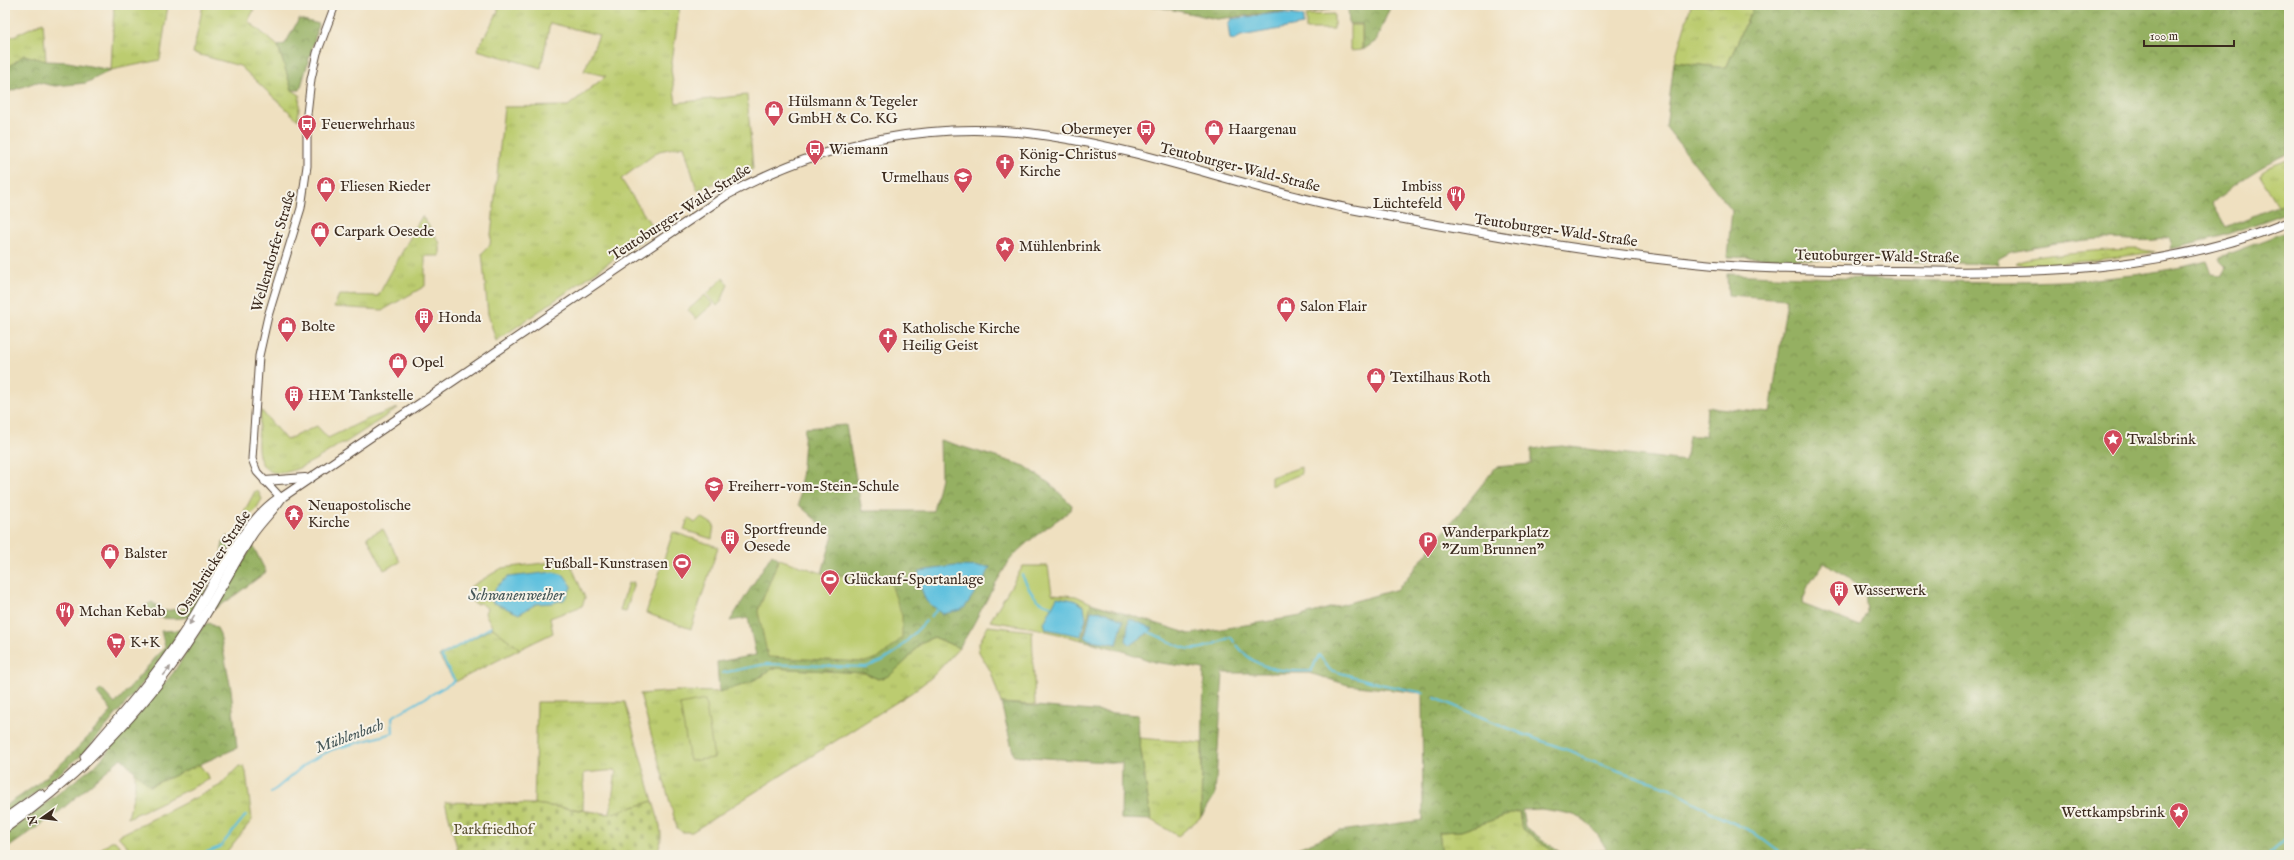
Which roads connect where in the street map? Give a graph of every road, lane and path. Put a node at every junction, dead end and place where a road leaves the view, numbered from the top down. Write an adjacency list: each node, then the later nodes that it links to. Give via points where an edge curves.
1 (335, 5): 4 (street, Wellendorfer Straße, via 317,53 308,95 307,166 301,208 268,316 259,356 251,452 254,467)
2 (2289, 222): 3 (main road, Teutoburger-Wald-Straße, via 2211,248 2157,259 2080,269 1968,272 1720,265 1582,248 1379,214 1292,196 1188,168 1050,136 990,130 912,134 859,143 812,156 772,172 731,193)
3 (308, 477): 4 (main road); 5 (main road, Teutoburger-Wald-Straße)
4 (265, 481): 5 (street, Wellendorfer Straße)
5 (280, 498): 6 (highway, Osnabrücker Straße, one-way to 6, via 268,506 250,525 184,633 142,692 84,757 31,802); 7 (highway, Osnabrücker Straße, one-way to 5, via 90,760 126,721 169,669 197,628 252,534)
6 (5, 819)
7 (5, 828)

